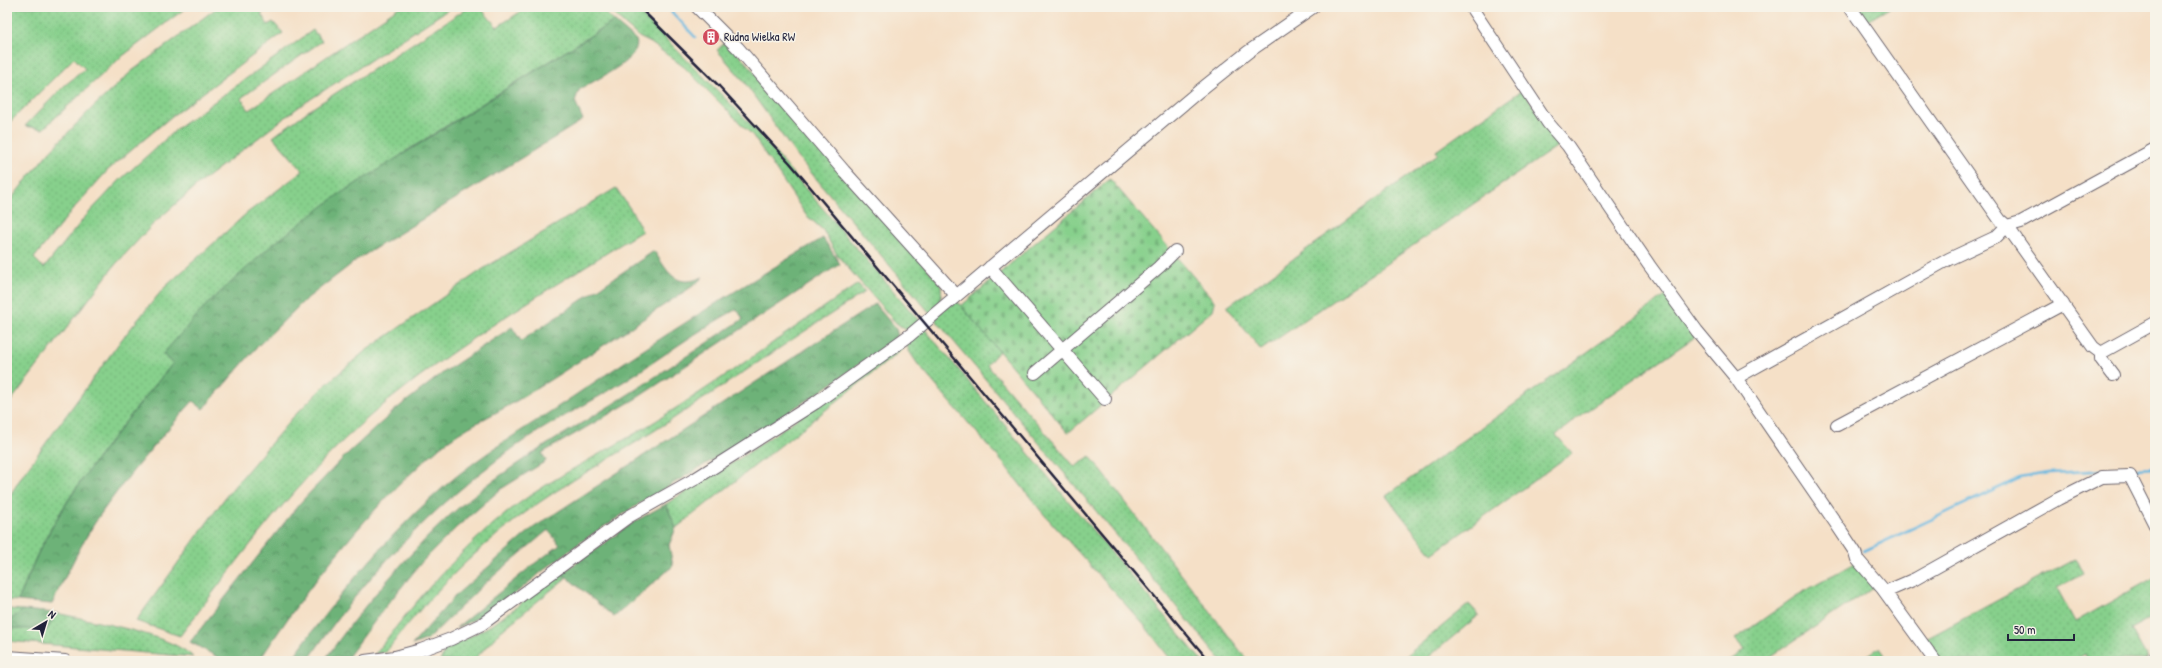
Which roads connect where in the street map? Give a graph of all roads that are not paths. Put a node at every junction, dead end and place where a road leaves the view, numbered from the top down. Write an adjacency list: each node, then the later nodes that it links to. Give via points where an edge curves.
1 (697, 7): 9 (street, via 738,48)
2 (1313, 7): 8 (street, via 1199,91)
3 (1471, 7): 16 (street, via 1548,123 1568,146 1649,265 1697,331)
4 (1850, 7): 6 (street, via 2000,220)
5 (2155, 149): 6 (street, via 2016,224)
6 (2007, 226): 10 (street); 16 (street, via 1996,236 1942,263)
7 (1175, 251): 12 (street, via 1160,267)
8 (990, 267): 9 (street); 12 (street)
9 (956, 295): 21 (street, via 910,335 815,403 695,479 628,517 482,624)
10 (2063, 304): 13 (street, via 2093,347); 18 (street)
11 (2155, 323): 13 (street)
12 (1062, 350): 14 (street); 17 (street)
13 (2101, 353): 15 (street, via 2101,359)
14 (1035, 373)
15 (2113, 375)
16 (1736, 378): 20 (street, via 1835,522 1857,559)
17 (1105, 398)
18 (1837, 425)
19 (2155, 525): 20 (street, via 2130,476 2102,476 1915,579)
20 (1885, 592): 27 (street)
21 (423, 655): 26 (street)
22 (7, 657): 24 (street)
23 (2155, 658): 28 (street)
24 (58, 661): 25 (street)
25 (65, 661)
26 (365, 661)
27 (1935, 661)
28 (2148, 661)

